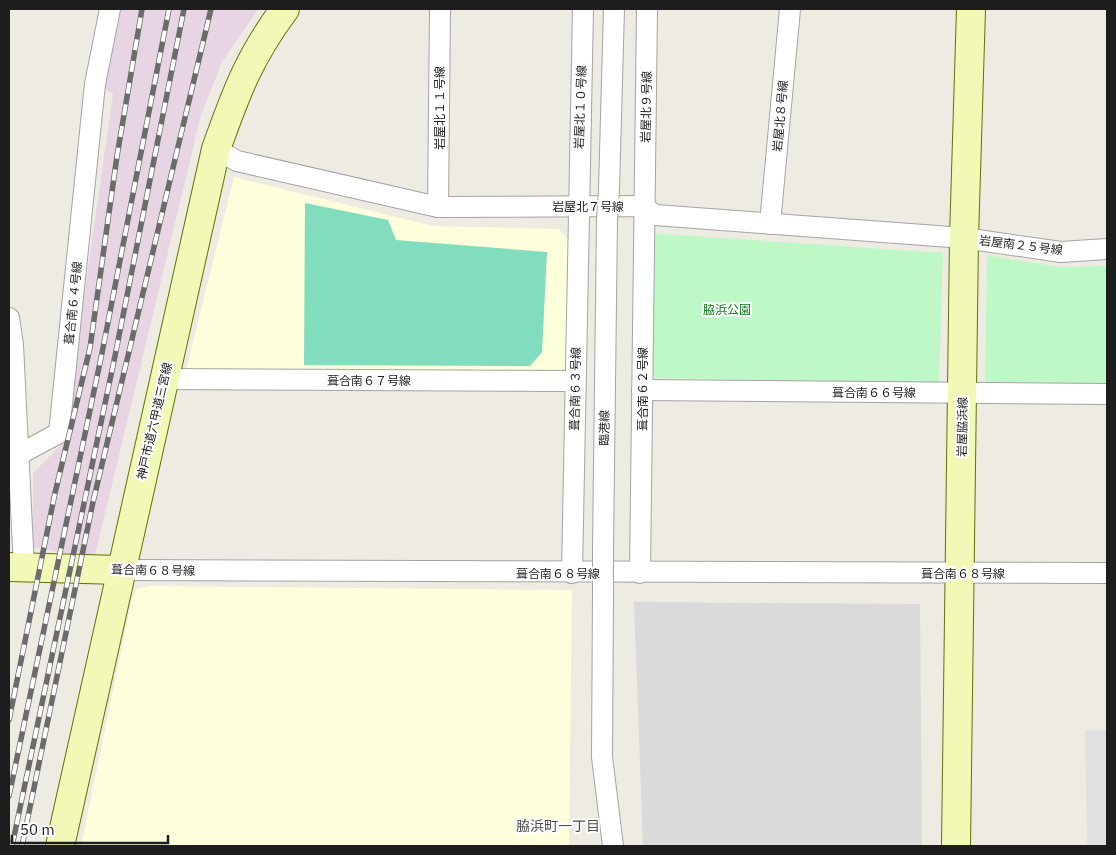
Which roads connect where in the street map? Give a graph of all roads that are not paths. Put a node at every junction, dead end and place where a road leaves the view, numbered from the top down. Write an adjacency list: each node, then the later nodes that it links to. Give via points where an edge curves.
1 (110, 9): 22 (street, 葺合南６４号線, via 95,84 59,434)
2 (285, 9): 9 (street, 神戸市道六甲道三宮線, via 249,63)
3 (440, 9): 12 (street, 岩屋北１１号線)
4 (583, 9): 10 (street, 岩屋北１０号線)
5 (614, 9): 30 (street, 臨港線, bridge, via 607,219 602,758)
6 (647, 9): 11 (street, 岩屋北９号線)
7 (790, 9): 13 (street, 岩屋北８号線)
8 (971, 9): 14 (street, 岩屋脇浜線)
9 (216, 149): 12 (street, 岩屋北７号線, via 238,161); 17 (street, 神戸市道六甲道三宮線)
10 (578, 206): 11 (street, 岩屋北７号線); 12 (street, 岩屋北７号線); 18 (street, 葺合南６３号線)
11 (643, 206): 13 (street, 岩屋北７号線, via 656,215); 19 (street, 葺合南６２号線)
12 (438, 207)
13 (770, 224): 14 (street, 岩屋北７号線)
14 (964, 238): 15 (street, 岩屋南２５号線, via 1061,252); 20 (street, 岩屋脇浜線)
15 (1107, 249)
16 (9, 318): 22 (street)
17 (163, 379): 18 (street, 葺合南６７号線); 24 (street, 神戸市道六甲道三宮線)
18 (575, 381): 25 (street, 葺合南６３号線)
19 (642, 390): 20 (street, 葺合南６６号線); 26 (street, 葺合南６２号線)
20 (962, 392): 21 (street, 葺合南６６号線); 27 (street, 岩屋脇浜線)
21 (1107, 394)
22 (18, 455): 23 (street)
23 (16, 568): 24 (street, 葺合南６８号線)
24 (121, 570): 25 (street, 葺合南６８号線); 29 (street, 神戸市道六甲道三宮線)
25 (572, 573): 26 (street, 葺合南６８号線)
26 (640, 573): 27 (street, 葺合南６８号線)
27 (960, 573): 28 (street, 葺合南６８号線); 31 (street, 岩屋脇浜線)
28 (1107, 573)
29 (60, 846)
30 (613, 846)
31 (956, 846)

